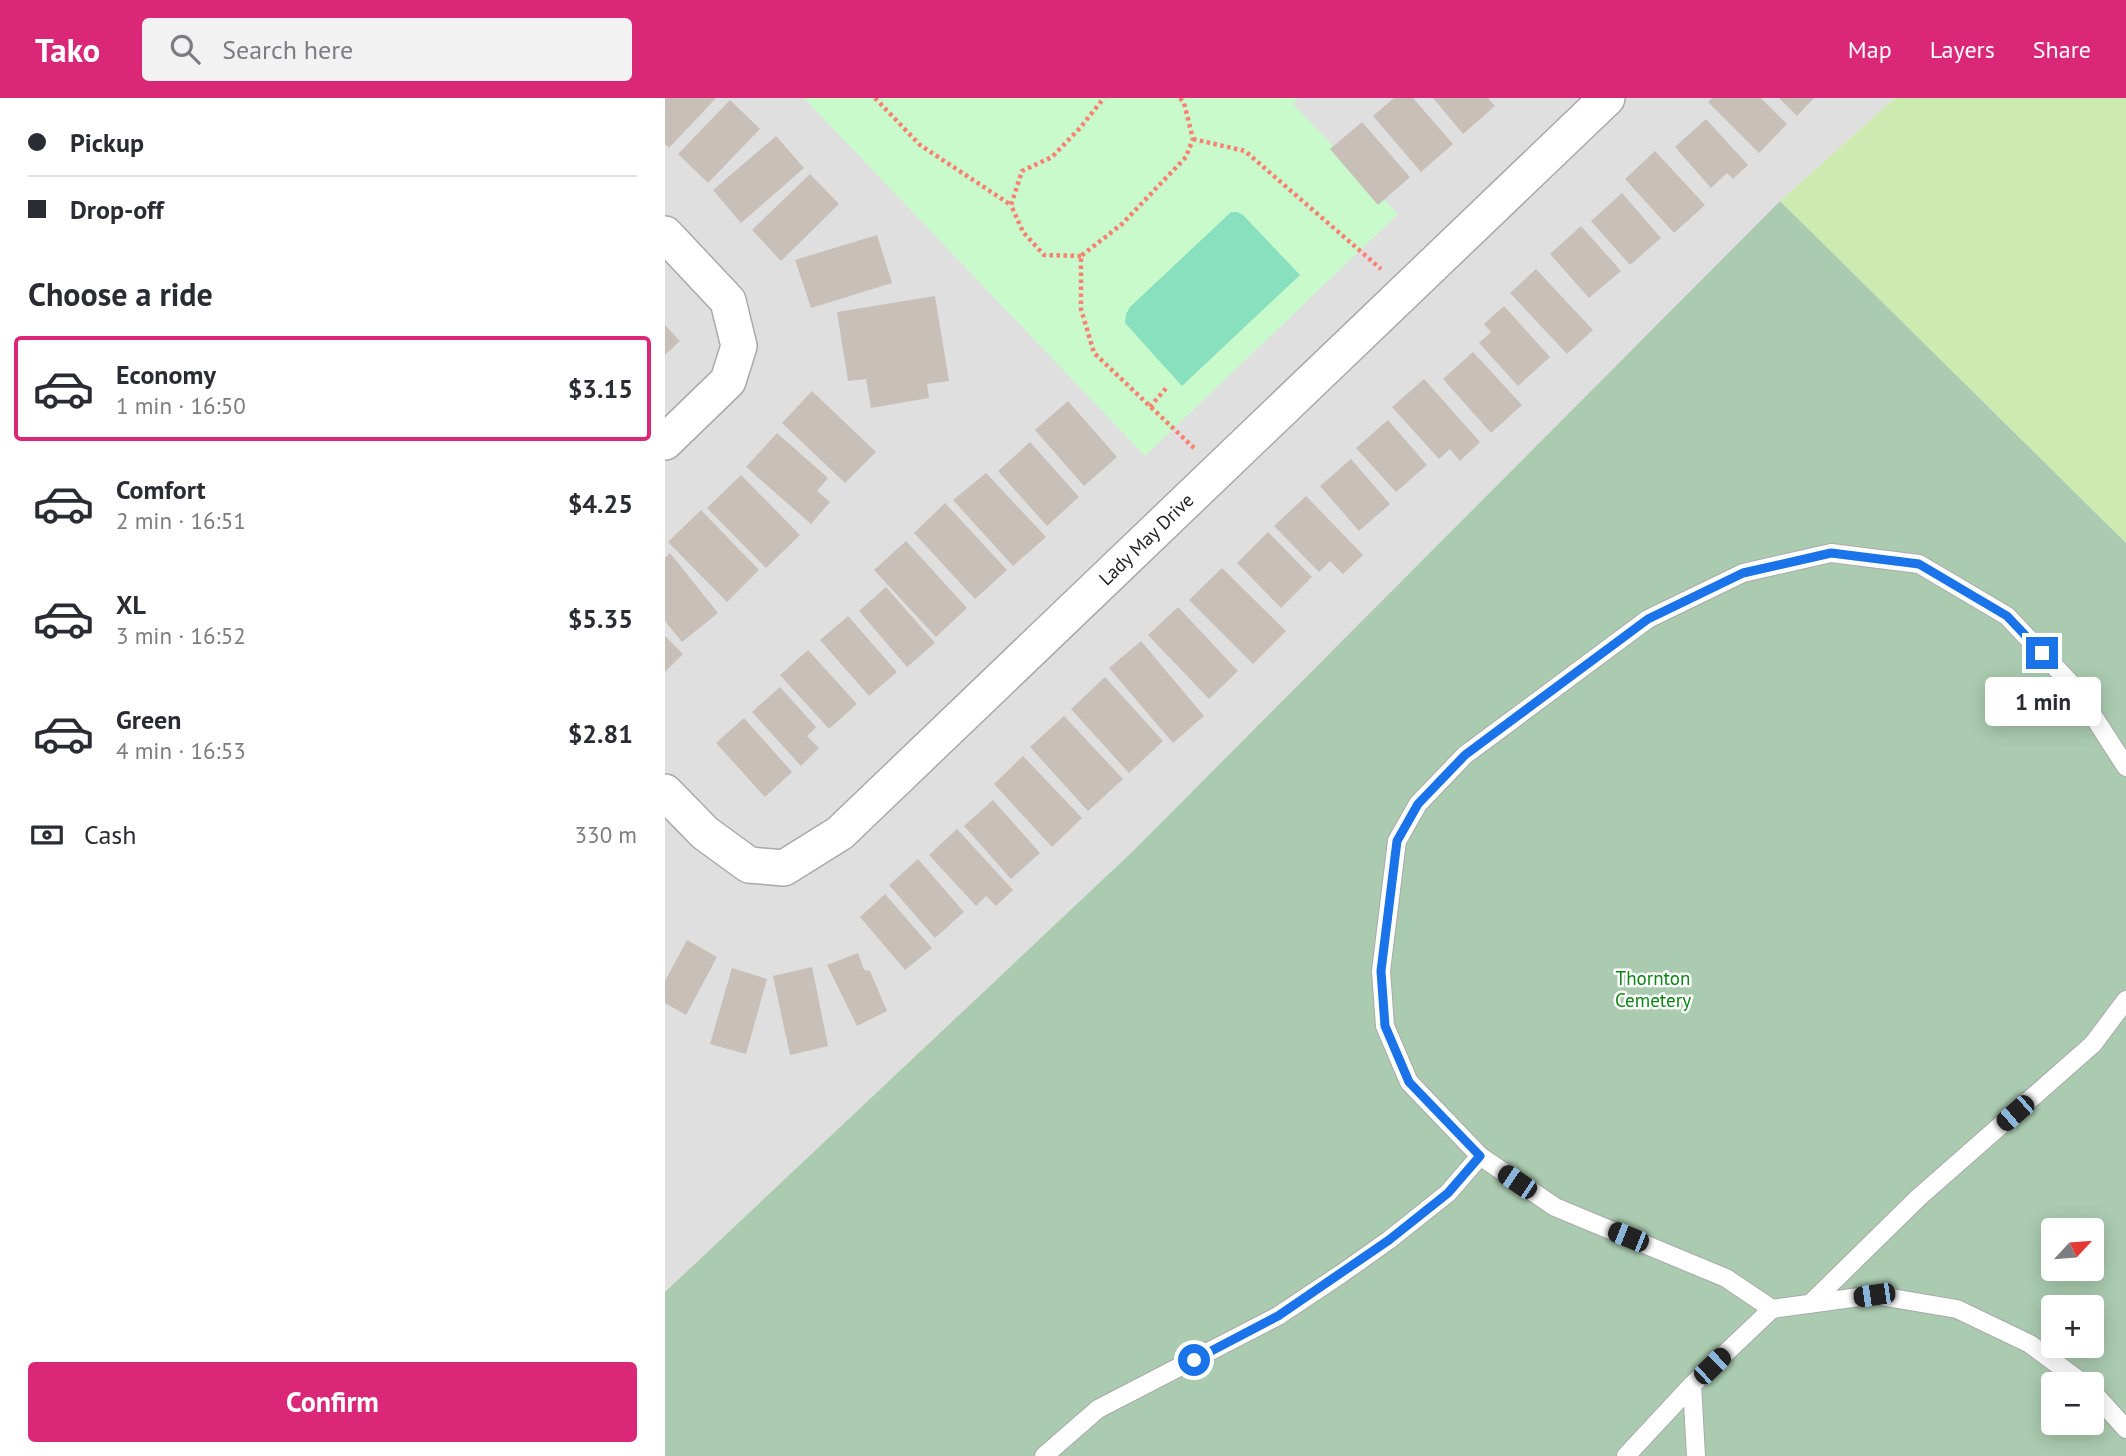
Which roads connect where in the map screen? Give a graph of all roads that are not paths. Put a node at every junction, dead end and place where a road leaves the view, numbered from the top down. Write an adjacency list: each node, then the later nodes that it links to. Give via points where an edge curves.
1 (1607, 98): 5 (street, Lady May Drive, via 840,833 784,868 749,865 705,833)
2 (665, 234): 3 (street, via 728,301 739,346 728,381)
3 (665, 442)
4 (2126, 767): 7 (lane, via 2076,689 2007,616 1919,564 1831,553 1743,573 1648,619 1465,755 1418,804 1397,841 1381,971 1385,1026 1409,1082)
5 (665, 792)
6 (2126, 1000): 8 (lane, via 2093,1044 1918,1198)
7 (1480, 1156): 9 (lane, via 1555,1207 1726,1278); 14 (lane, via 1448,1193 1341,1274 1278,1316 1098,1409)
8 (1810, 1304): 9 (lane); 10 (lane, via 1874,1295 1957,1309 2030,1344)
9 (1772, 1309): 11 (lane)
10 (2068, 1372)
11 (1692, 1385): 15 (lane); 16 (lane)
12 (2104, 1404): 13 (lane)
13 (2126, 1429)
14 (1044, 1456)
15 (1626, 1456)
16 (1696, 1456)

